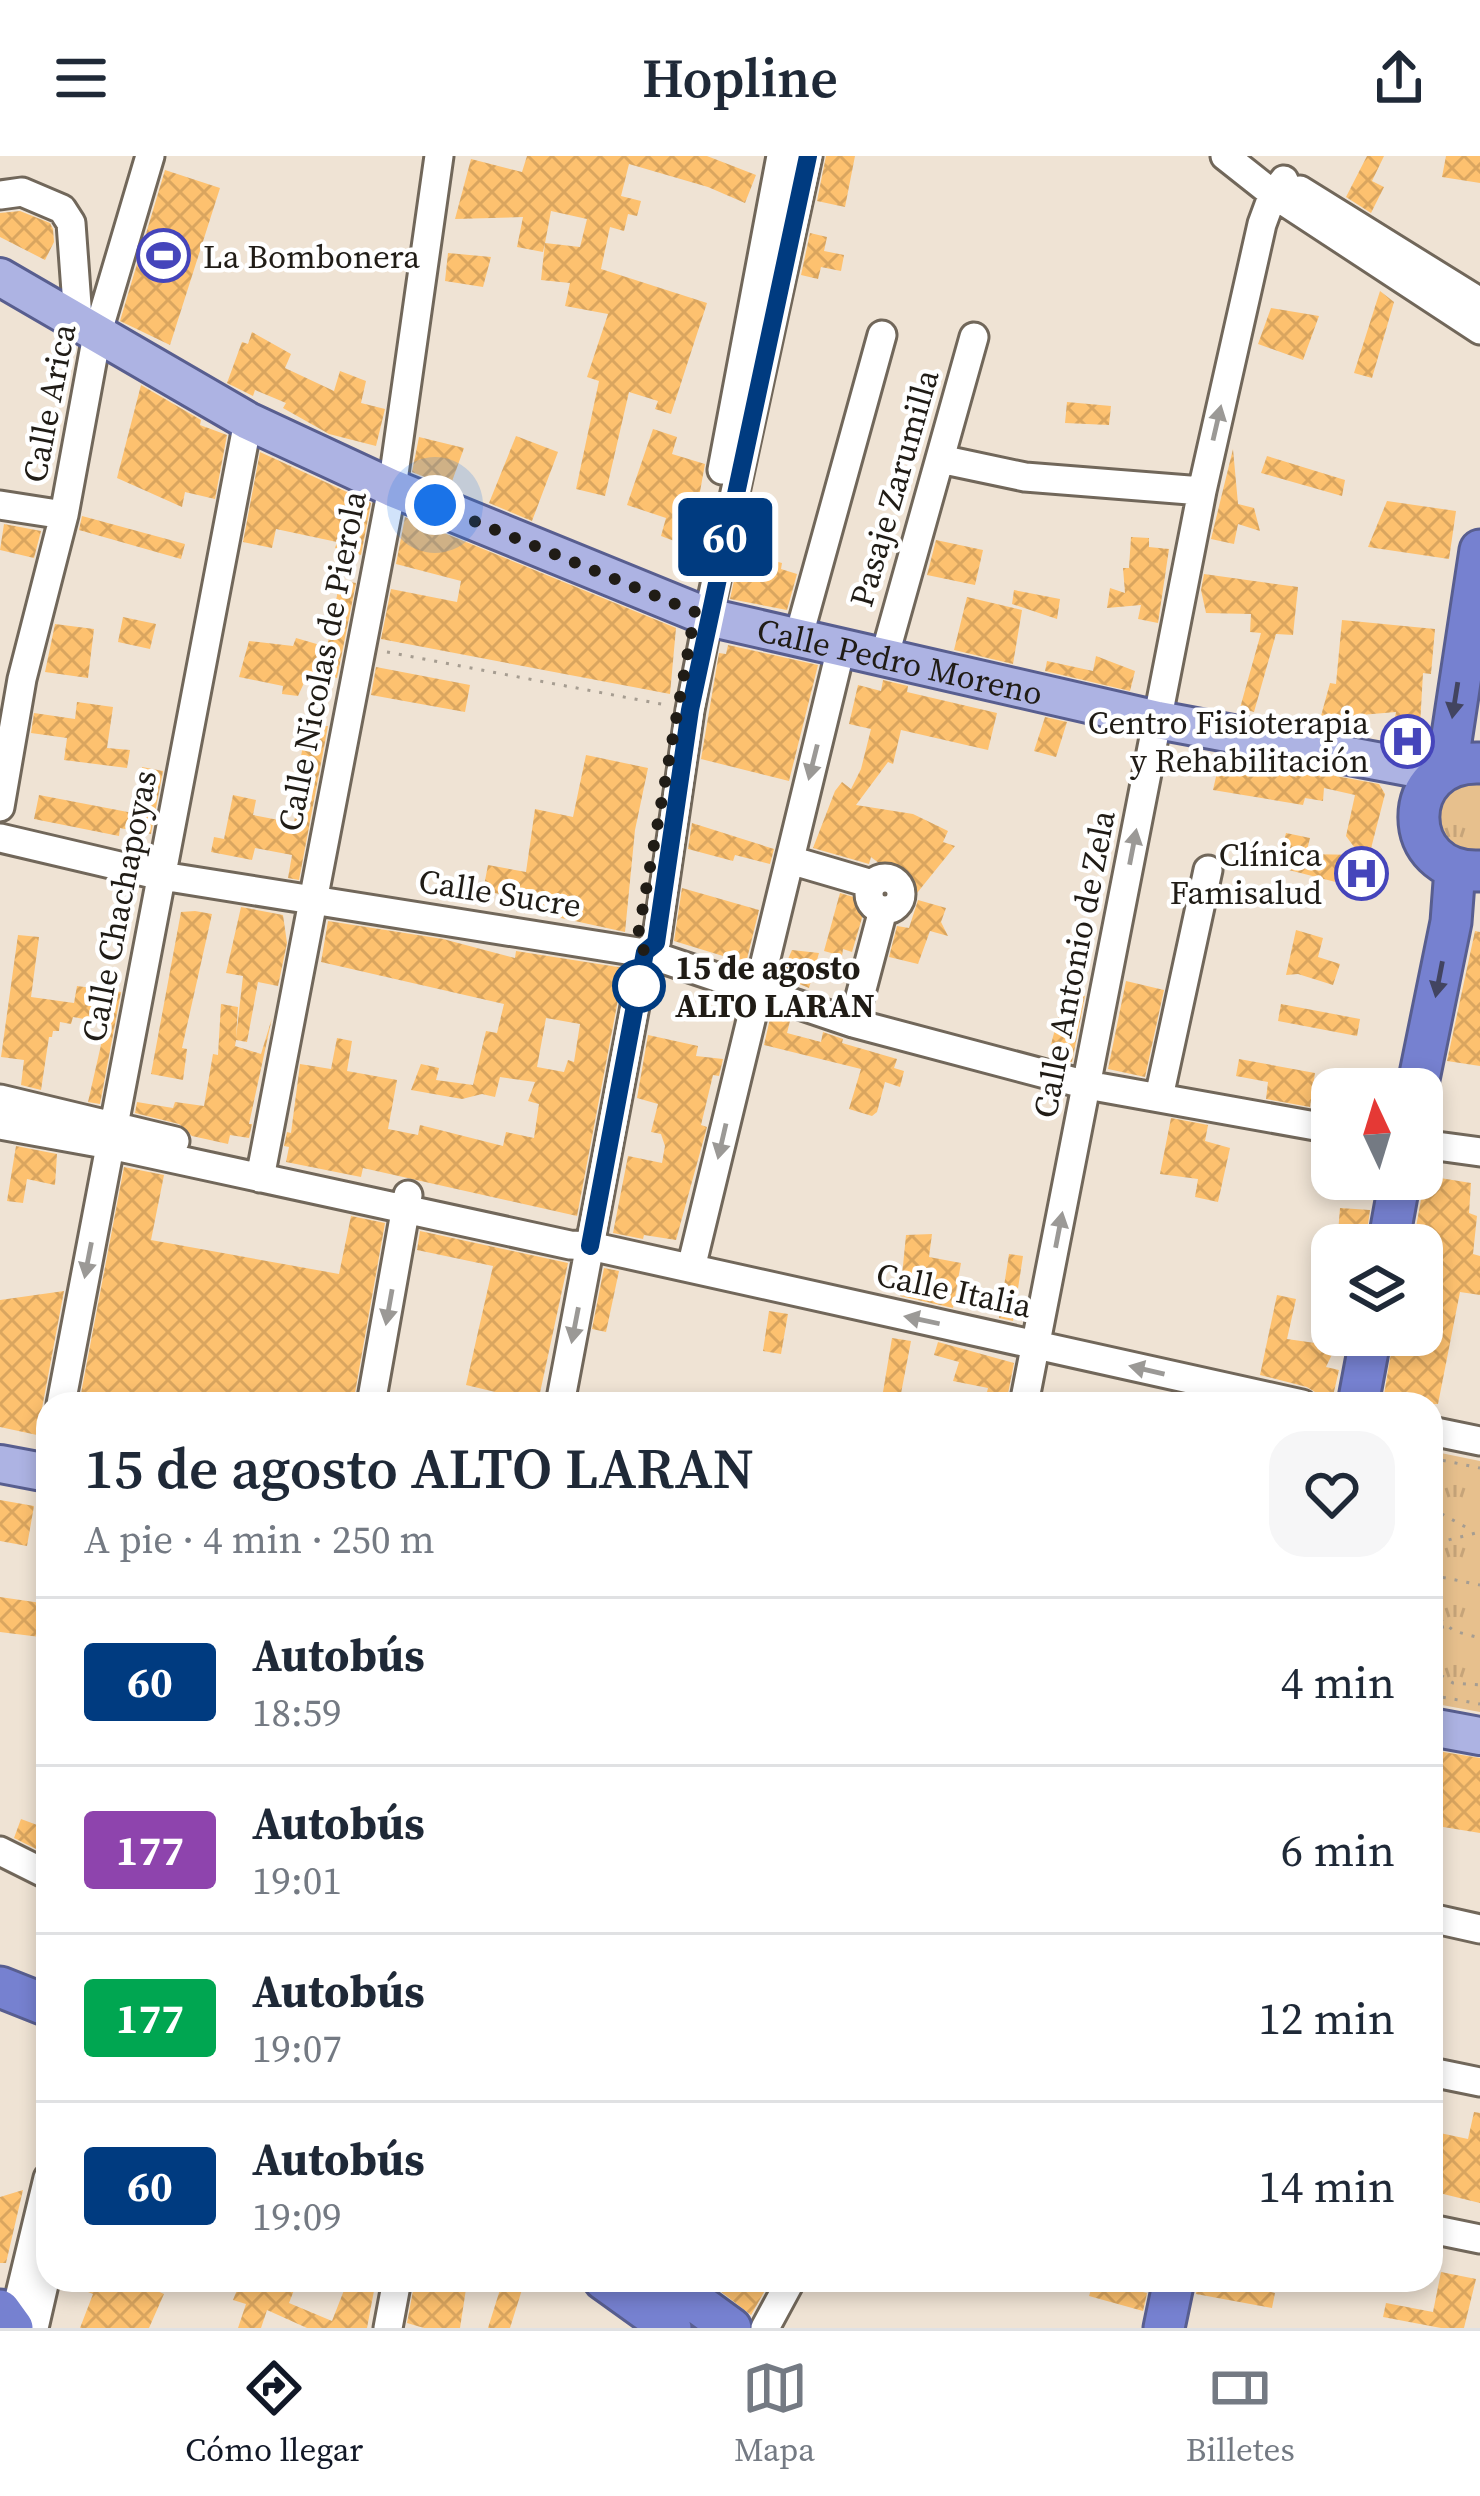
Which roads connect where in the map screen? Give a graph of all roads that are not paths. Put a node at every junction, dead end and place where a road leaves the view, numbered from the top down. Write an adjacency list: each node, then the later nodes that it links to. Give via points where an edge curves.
1 (150, 156): 11 (street, Calle Arica)
2 (440, 156): 17 (street, Calle Nicolas de Pierola)
3 (781, 156): 22 (street)
4 (808, 156): 22 (street)
5 (1225, 156): 7 (street)
6 (1255, 156): 7 (street)
7 (1279, 187): 10 (street); 12 (street); 18 (street, Calle Antonio de Zela, one-way to 7, via 1262,224)
8 (0, 195): 11 (street, via 22,192 62,209)
9 (0, 277): 11 (main road, Calle Pedro Moreno)
10 (1480, 302)
11 (88, 327): 15 (main road, Calle Pedro Moreno); 20 (street, Calle Arica)
12 (1480, 330)
13 (882, 335): 23 (street)
14 (974, 337): 16 (street, Pasaje Zarumilla)
15 (248, 421): 17 (main road, Calle Pedro Moreno); 34 (street, Calle Chachapoyas)
16 (940, 459): 18 (street, via 1025,477); 25 (street, Pasaje Zarumilla)
17 (392, 488): 22 (main road, Calle Pedro Moreno); 35 (street, Calle Nicolas de Pierola)
18 (1202, 491): 27 (street, Calle Antonio de Zela)
19 (0, 505): 20 (street)
20 (64, 515): 26 (street, Calle Arica)
21 (1480, 550): 28 (highway, one-way to 28)
22 (701, 615): 23 (main road, Calle Pedro Moreno); 36 (street, via 656,943); 36 (street, via 637,941)
23 (798, 639): 24 (main road, Calle Pedro Moreno)
24 (841, 648): 25 (main road, Calle Pedro Moreno); 31 (street, one-way to 31)
25 (884, 658): 27 (main road, Calle Pedro Moreno)
26 (11, 677): 29 (street, Calle Arica)
27 (1158, 720): 28 (main road, Calle Pedro Moreno); 40 (street, Calle Antonio de Zela, one-way to 27)
28 (1456, 768): 33 (highway, via 1428,785 1418,817 1428,849)
29 (0, 807)
30 (0, 838): 34 (street, Calle Sucre)
31 (790, 860): 37 (street); 38 (street, via 877,897)
32 (1208, 870): 41 (street)
33 (1468, 870): 39 (highway, one-way to 39)
34 (162, 876): 35 (street, Calle Sucre); 45 (street, Calle Chachapoyas)
35 (314, 900): 36 (street, Calle Sucre); 48 (street, Calle Nicolas de Pierola)
36 (645, 952): 37 (street, Calle Sucre); 50 (street)
37 (758, 991): 38 (street, Calle Sucre); 51 (street, one-way to 51)
38 (853, 1023): 40 (street, Calle Sucre)
39 (1422, 1068)
40 (1087, 1085): 41 (street, Calle Sucre); 52 (street, Calle Antonio de Zela, one-way to 40)
41 (1159, 1096): 43 (street, Calle Sucre)
42 (0, 1099): 45 (street)
43 (1311, 1125)
44 (0, 1126): 45 (street)
45 (112, 1136): 48 (street, Calle Italia); 54 (street, Calle Chachapoyas, one-way to 54)
46 (1443, 1147): 47 (street)
47 (1480, 1152)
48 (261, 1170): 49 (street, Calle Italia)
49 (407, 1202): 50 (street, Calle Italia); 55 (street, one-way to 55)
50 (590, 1246): 51 (street, Calle Italia); 56 (street, one-way to 56)
51 (691, 1268): 52 (street, Calle Italia, one-way to 51)
52 (1036, 1345): 57 (street, Calle Antonio de Zela); 58 (street, Calle Italia, one-way to 52)
53 (1367, 1356): 59 (highway)
54 (63, 1392)
55 (373, 1392)
56 (562, 1392)
57 (1026, 1392)
58 (1248, 1392)
59 (1360, 1392)
60 (1443, 1433): 61 (street)
61 (1480, 1441)
62 (0, 1464): 63 (main road)
63 (36, 1470)
64 (1443, 1729): 65 (main road)
65 (1480, 1736)
66 (0, 1851): 67 (street)
67 (36, 1869)
68 (1443, 1921): 69 (street)
69 (1480, 1929)
70 (0, 1962): 71 (highway)
71 (36, 1975)
72 (0, 1988): 73 (highway)
73 (36, 2002)
74 (1443, 2074): 75 (street)
75 (1480, 2082)
76 (36, 2228): 87 (street)
77 (1443, 2231): 78 (street)
78 (1480, 2239)
79 (42, 2292): 88 (street)
80 (395, 2292): 89 (street)
81 (621, 2292): 90 (highway)
82 (680, 2292): 86 (highway)
83 (785, 2292): 91 (street)
84 (1172, 2292): 92 (highway)
85 (0, 2310): 87 (highway)
86 (721, 2325)
87 (12, 2327)
88 (34, 2328)
89 (388, 2328)
90 (671, 2328)
91 (766, 2328)
92 (1164, 2328)

